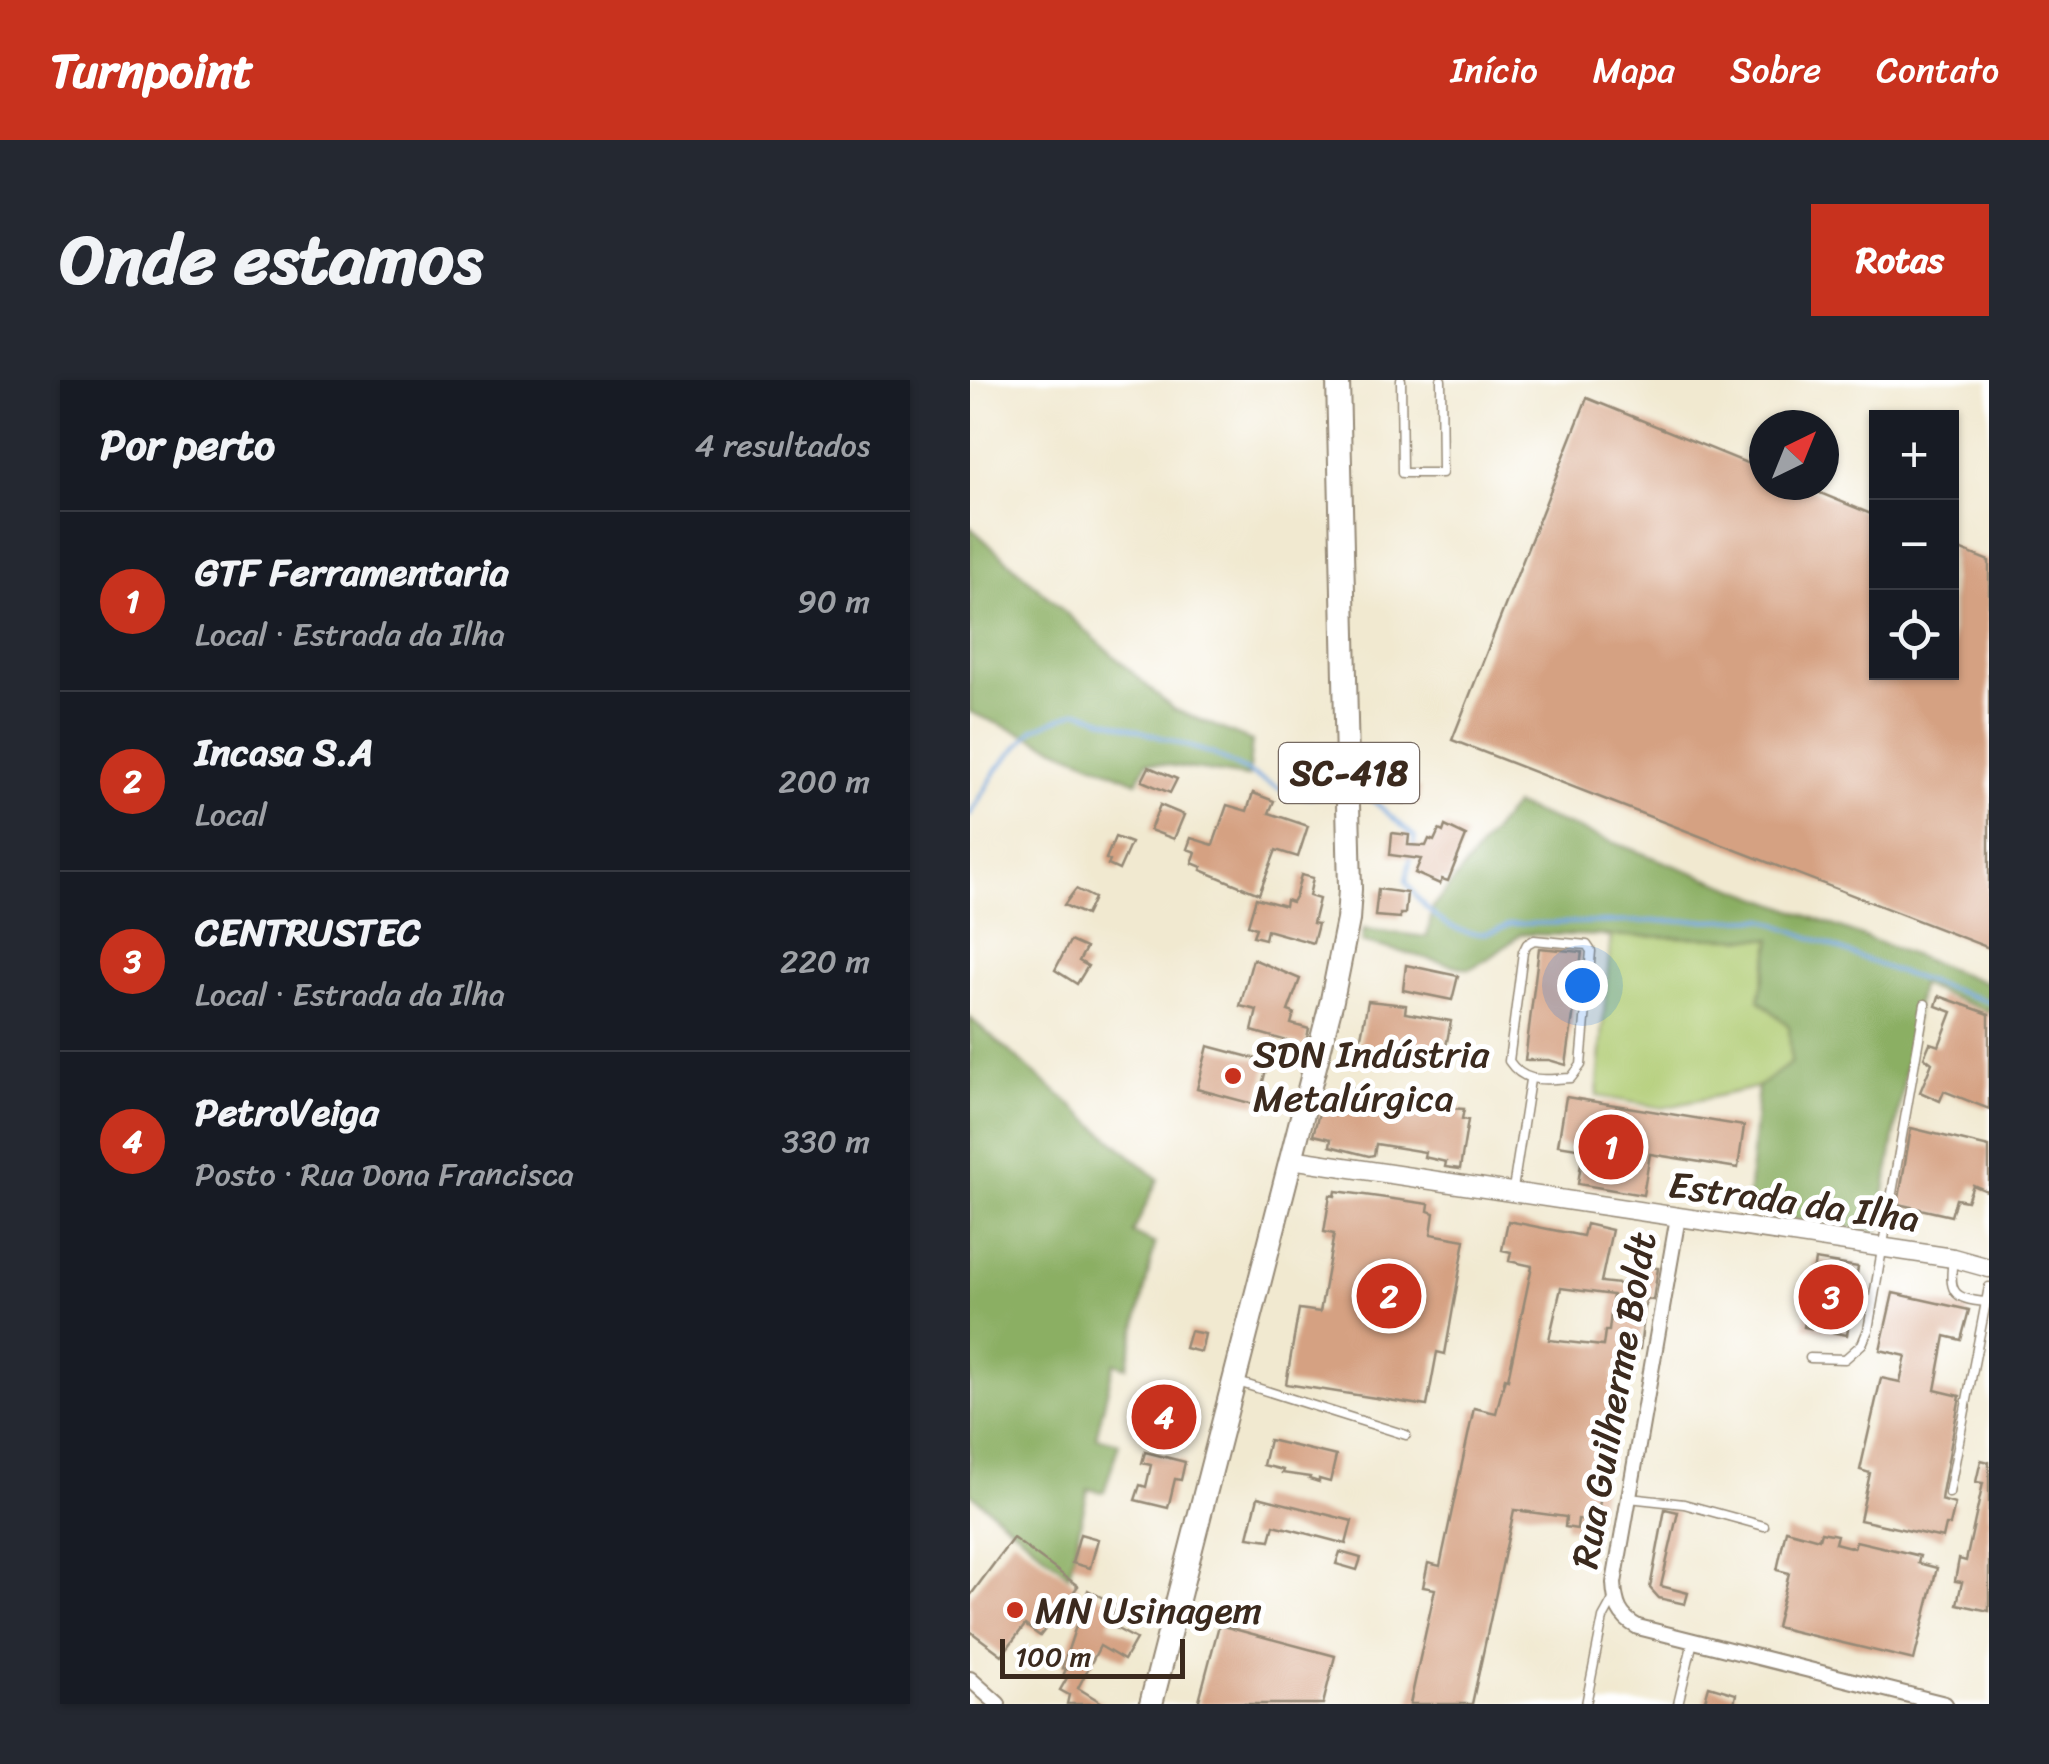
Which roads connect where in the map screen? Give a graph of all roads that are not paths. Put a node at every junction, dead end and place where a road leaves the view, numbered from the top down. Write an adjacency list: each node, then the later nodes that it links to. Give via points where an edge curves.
1 (1338, 380): 6 (main road, SC-418, via 1350,889 1340,962)
2 (1401, 380): 3 (lane, via 1402,472 1442,473)
3 (1441, 380)
4 (1925, 1004): 9 (lane)
5 (1530, 1080): 5 (lane, via 1579,1072 1592,951 1587,945 1534,940 1523,952 1509,1061); 7 (lane)
6 (1291, 1159): 7 (street, Estrada da Ilha); 15 (main road, SC-418)
7 (1513, 1194): 8 (street, Estrada da Ilha)
8 (1678, 1217): 9 (street, Estrada da Ilha); 18 (street, Rua Guilherme Boldt)
9 (1882, 1247): 10 (street, Estrada da Ilha); 14 (lane, via 1862,1344 1845,1359)
10 (1953, 1258): 11 (street, Estrada da Ilha); 13 (lane, via 1954,1291)
11 (1989, 1268)
12 (1989, 1287): 13 (lane)
13 (1986, 1302): 17 (lane)
14 (1810, 1358)
15 (1234, 1381): 16 (lane); 24 (main road, SC-418)
16 (1406, 1434)
17 (1949, 1493)
18 (1629, 1498): 19 (lane, via 1684,1504); 20 (street, Rua Guilherme Boldt)
19 (1764, 1526)
20 (1614, 1597): 21 (street, Rua Guilherme Boldt, via 1626,1621); 25 (lane, via 1602,1618)
21 (1693, 1641): 26 (lane); 27 (street, Rua Guilherme Boldt)
22 (970, 1678): 23 (street)
23 (998, 1704)
24 (1151, 1704)
25 (1586, 1704)
26 (1678, 1704)
27 (1944, 1704)

